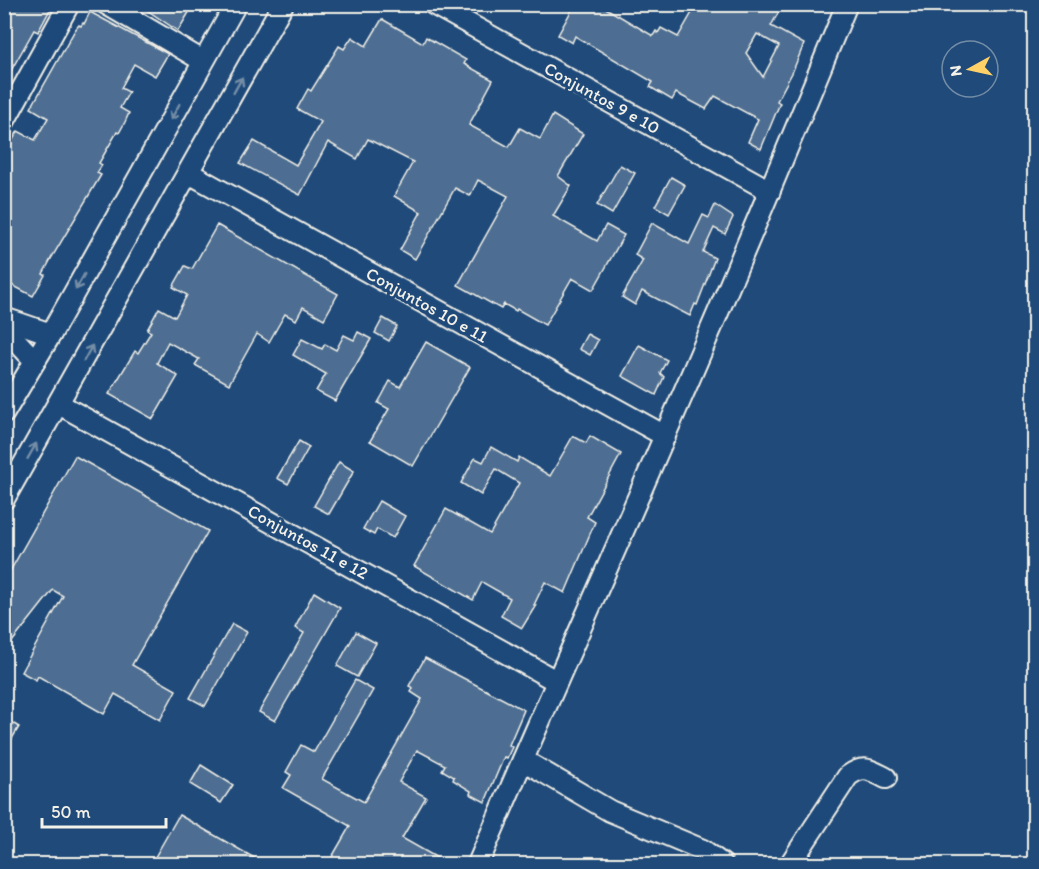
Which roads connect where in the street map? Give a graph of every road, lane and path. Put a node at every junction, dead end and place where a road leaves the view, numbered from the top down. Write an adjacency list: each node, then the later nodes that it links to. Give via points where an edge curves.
1 (69, 4): 8 (street)
2 (106, 4): 7 (street)
3 (236, 4): 7 (street)
4 (434, 4): 10 (street, Conjuntos 9 e 10)
5 (847, 4): 10 (street)
6 (273, 10): 9 (street, one-way to 6)
7 (203, 61): 13 (street, one-way to 13)
8 (4, 122)
9 (189, 173): 15 (street, one-way to 9); 17 (street, Conjuntos 10 e 11)
10 (770, 191): 17 (street)
11 (4, 318): 13 (street)
12 (4, 328): 14 (street)
13 (51, 334): 14 (street)
14 (35, 361): 16 (street)
15 (60, 404): 18 (street, one-way to 15); 19 (street, Conjuntos 11 e 12)
16 (4, 413)
17 (665, 436): 19 (street)
18 (4, 499)
19 (556, 681): 20 (street)
20 (522, 760): 22 (street); 23 (street, via 610,811 703,850)
21 (886, 778): 24 (street, via 866,768 848,776)
22 (478, 864)
23 (722, 864)
24 (790, 864)

